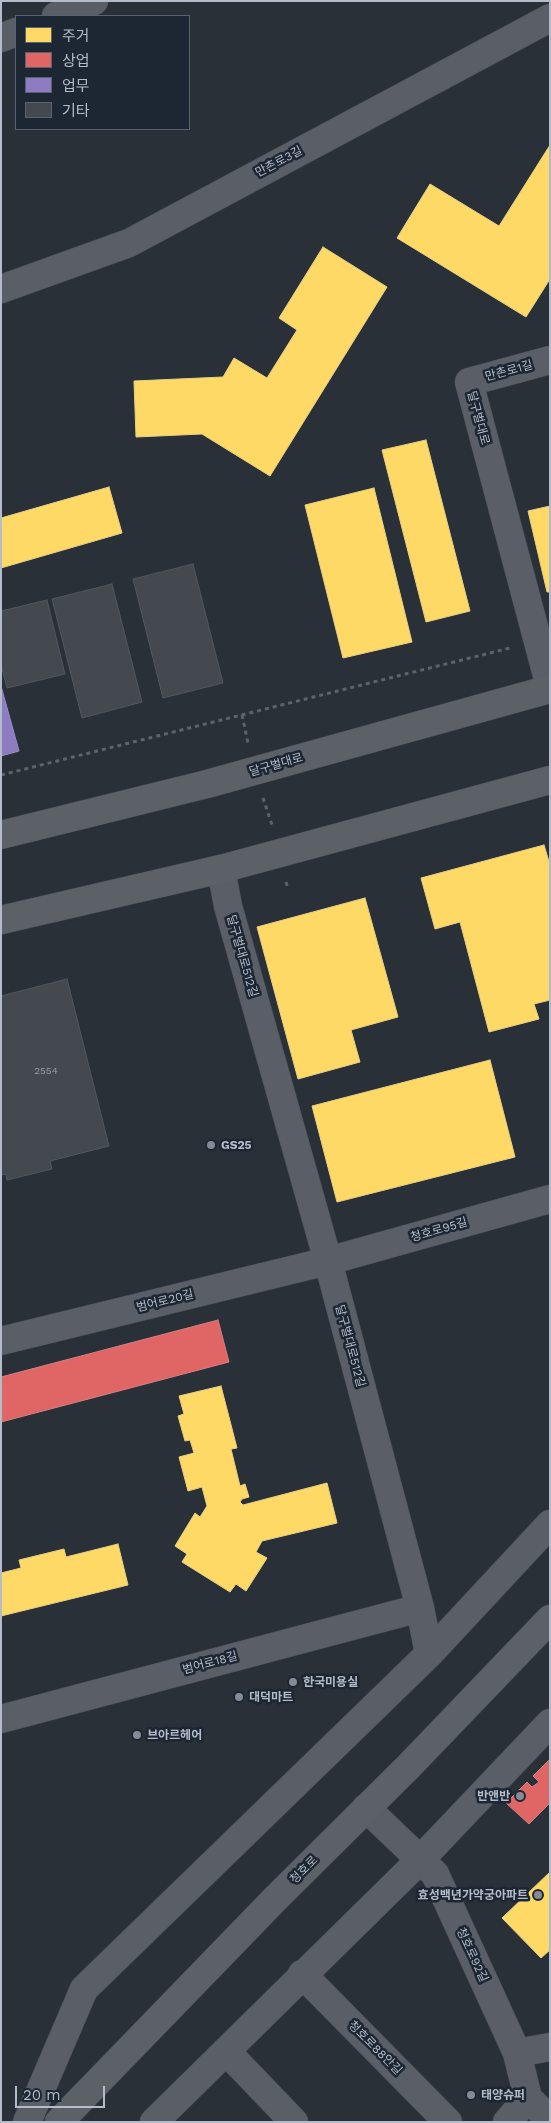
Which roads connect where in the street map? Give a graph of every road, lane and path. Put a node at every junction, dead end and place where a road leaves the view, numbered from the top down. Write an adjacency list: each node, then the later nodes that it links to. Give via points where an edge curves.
1 (94, 1): 2 (street)
2 (59, 15)
3 (550, 18): 6 (street, 만촌로3길, via 129,242)
4 (15, 32): 5 (street)
5 (1, 38)
6 (1, 289)
7 (550, 360): 8 (street, 만촌로1길)
8 (469, 382): 9 (street, 달구벌대로)
9 (537, 642): 10 (street, 달구벌대로); 11 (path)
10 (550, 688): 12 (main road, 달구벌대로)
11 (242, 715): 12 (path); 13 (path)
12 (255, 771): 15 (main road, 달구벌대로); 16 (path)
13 (1, 775)
14 (550, 780): 16 (main road)
15 (1, 835)
16 (280, 853): 17 (main road); 18 (path)
17 (221, 869): 19 (main road); 21 (street, 달구벌대로512길, via 228,906)
18 (288, 889)
19 (1, 920)
20 (550, 1198): 21 (street, 청호로95길)
21 (328, 1261): 22 (street, 범어로20길); 24 (street, 달구벌대로512길)
22 (1, 1341)
23 (550, 1524): 26 (street)
24 (420, 1608): 26 (street, 달구벌대로512길); 27 (street, 범어로18길)
25 (550, 1619): 29 (main road, 청호로)
26 (429, 1654): 37 (street, via 84,1989)
27 (1, 1719)
28 (550, 1723): 30 (street)
29 (366, 1808): 30 (street, 청호로92길); 38 (main road, 청호로)
30 (419, 1861): 31 (street); 34 (street, 청호로92길, via 435,1874)
31 (302, 1974): 33 (street); 41 (street, 청호로88안길)
32 (550, 2046): 34 (street)
33 (226, 2051): 39 (street); 40 (street)
34 (517, 2054): 35 (street, 청호로92길)
35 (528, 2098): 36 (street); 42 (street)
36 (550, 2120)
37 (27, 2122)
38 (59, 2122)
39 (154, 2122)
40 (294, 2122)
41 (448, 2122)
42 (507, 2122)

